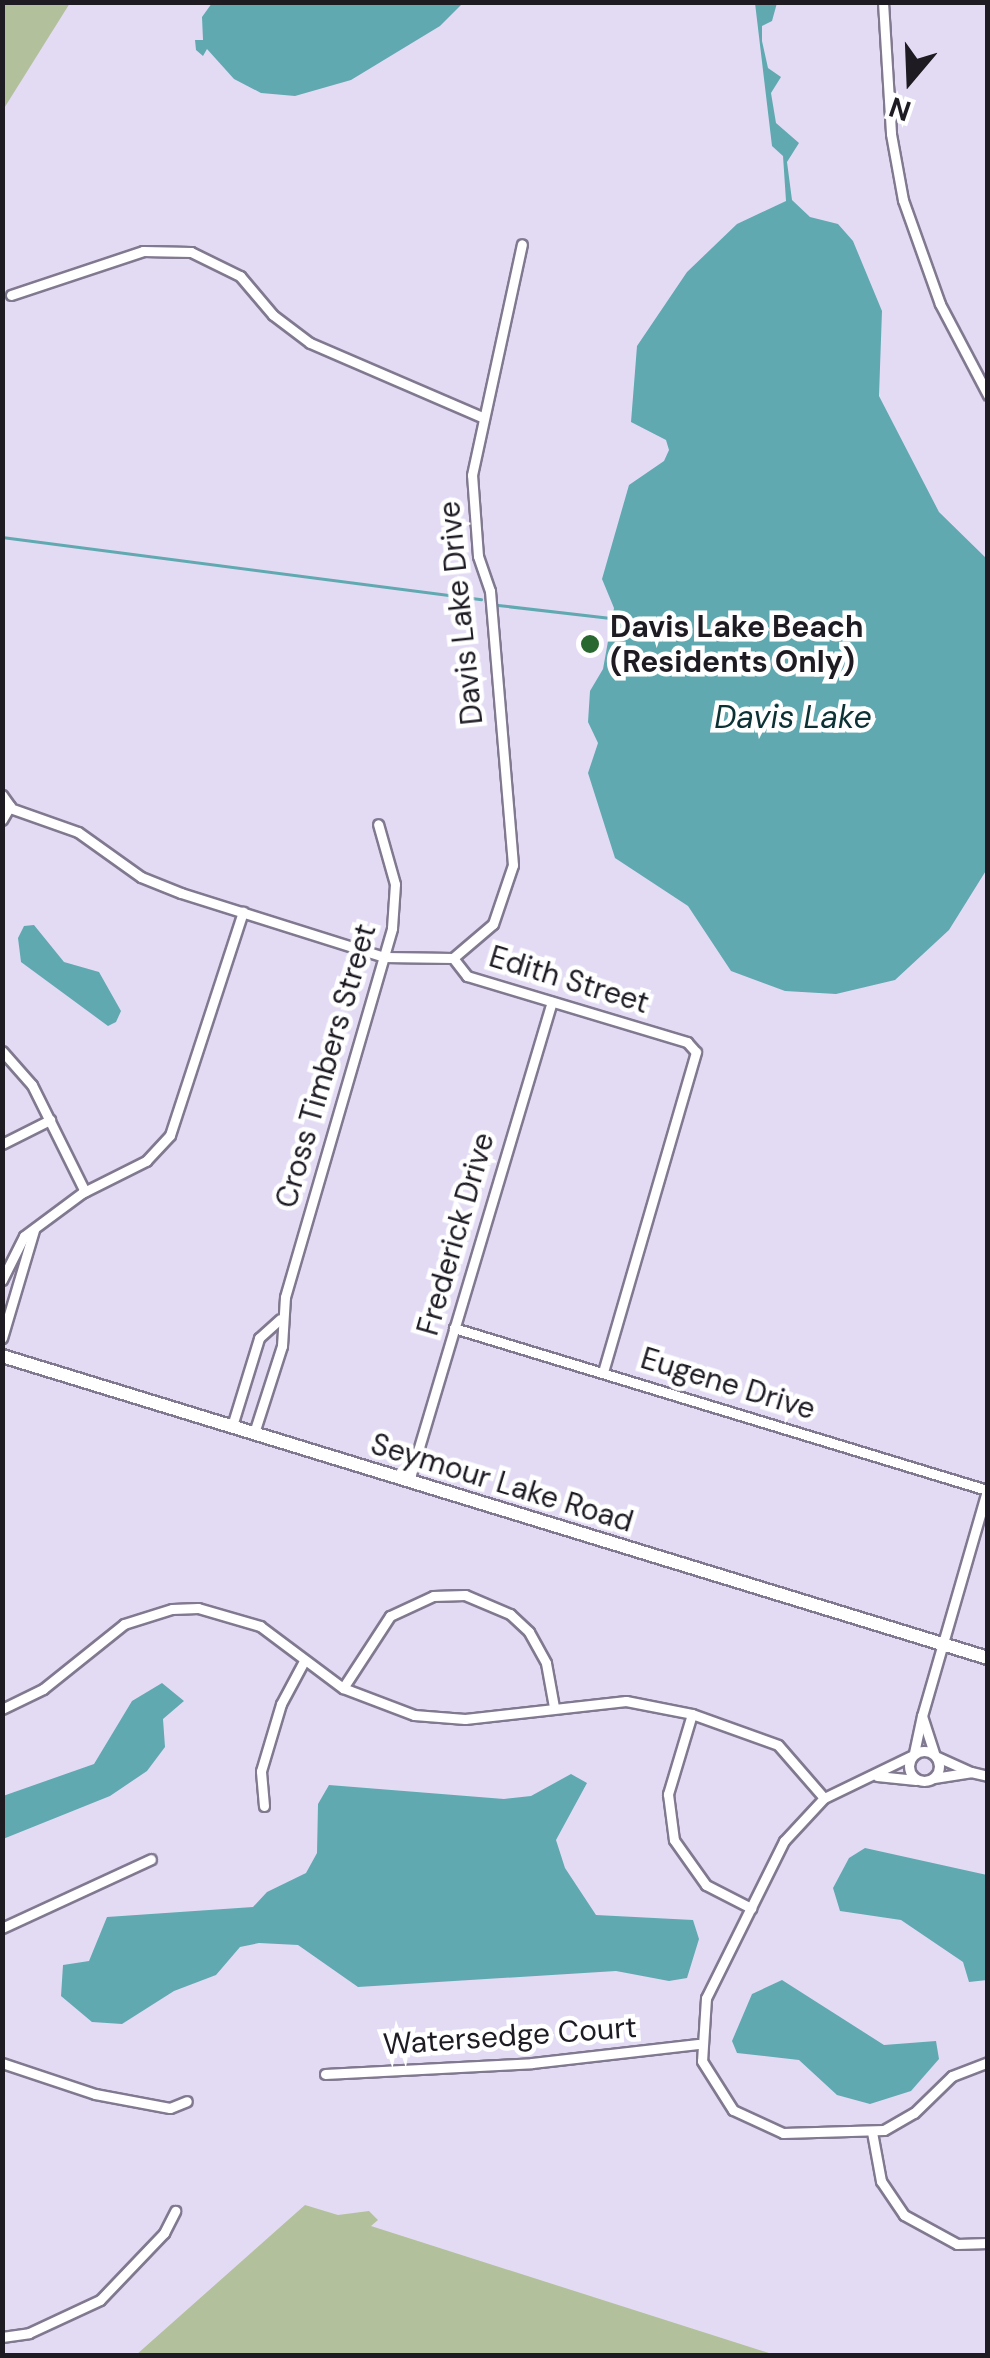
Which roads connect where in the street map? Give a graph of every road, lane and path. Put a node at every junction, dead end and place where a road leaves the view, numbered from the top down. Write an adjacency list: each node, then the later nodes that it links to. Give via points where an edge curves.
1 (883, 2): 4 (street, via 891,134 904,200 940,304)
2 (522, 244): 5 (street, Davis Lake Drive)
3 (11, 296): 5 (street, via 143,251 191,252 240,276 273,315 310,342)
4 (988, 396)
5 (482, 417): 12 (street, Davis Lake Drive, via 472,500 490,591 512,865 493,924)
6 (2, 795): 7 (street)
7 (10, 808): 8 (street); 10 (street, Edith Street, via 78,832 157,884)
8 (2, 820)
9 (378, 824): 11 (street, Cross Timbers Street, via 395,884)
10 (243, 912): 11 (street, Edith Street); 17 (street, via 170,1135 146,1161)
11 (384, 957): 12 (street, Edith Street); 20 (street, Cross Timbers Street)
12 (452, 958): 13 (street, Edith Street, via 467,976)
13 (552, 1002): 21 (street, Frederick Drive); 24 (street, Edith Street, via 688,1042 696,1052)
14 (2, 1050): 15 (street)
15 (50, 1120): 16 (street); 17 (street)
16 (2, 1144)
17 (85, 1192): 18 (street)
18 (34, 1230): 19 (street, via 24,1236); 22 (street)
19 (2, 1280)
20 (280, 1319): 25 (street, Cross Timbers Street, via 260,1338); 26 (street, Cross Timbers Street, via 282,1346)
21 (454, 1328): 24 (street, Eugene Drive); 27 (street, Frederick Drive)
22 (2, 1338)
23 (2, 1356): 25 (street, Seymour Lake Road)
24 (603, 1372): 28 (street, Eugene Drive)
25 (232, 1426): 26 (street, Seymour Lake Road)
26 (254, 1433): 27 (street, Seymour Lake Road)
27 (409, 1481): 29 (street, Seymour Lake Road)
28 (987, 1489): 29 (street)
29 (941, 1644): 30 (street, Seymour Lake Road); 36 (street)
30 (988, 1658)
31 (304, 1661): 32 (street); 34 (street, via 240,1618 172,1609 124,1624 43,1689); 45 (street, via 281,1704 260,1771)
32 (343, 1688): 33 (street, via 390,1708 440,1718); 33 (street, via 390,1616 434,1596 465,1595 510,1614 529,1632 546,1662)
33 (554, 1707): 35 (street, via 626,1701)
34 (2, 1709)
35 (692, 1714): 44 (street, via 778,1744); 47 (street, via 668,1794 674,1840 706,1885)
36 (922, 1716): 37 (street); 38 (street)
37 (913, 1755): 38 (street); 40 (street); 43 (street, via 910,1772)
38 (936, 1755): 39 (street); 42 (street)
39 (971, 1772): 41 (street); 42 (street)
40 (874, 1776): 43 (street); 44 (street)
41 (988, 1776)
42 (934, 1778): 43 (street)
43 (919, 1780)
44 (824, 1798): 47 (street, via 784,1841)
45 (264, 1806)
46 (151, 1859): 48 (street)
47 (751, 1908): 49 (street, via 706,1998)
48 (2, 1928)
49 (698, 2044): 52 (street, Watersedge Court, via 532,2063); 54 (street, via 709,2082 748,2122 783,2133)
50 (988, 2062): 54 (street, via 952,2076 914,2113)
51 (2, 2063): 53 (street, via 95,2094 170,2108)
52 (324, 2074)
53 (187, 2101)
54 (872, 2132): 56 (street, via 881,2181 904,2215 936,2237)
55 (175, 2211): 57 (street, via 164,2233 100,2300 30,2332)
56 (988, 2243)
57 (2, 2337)

